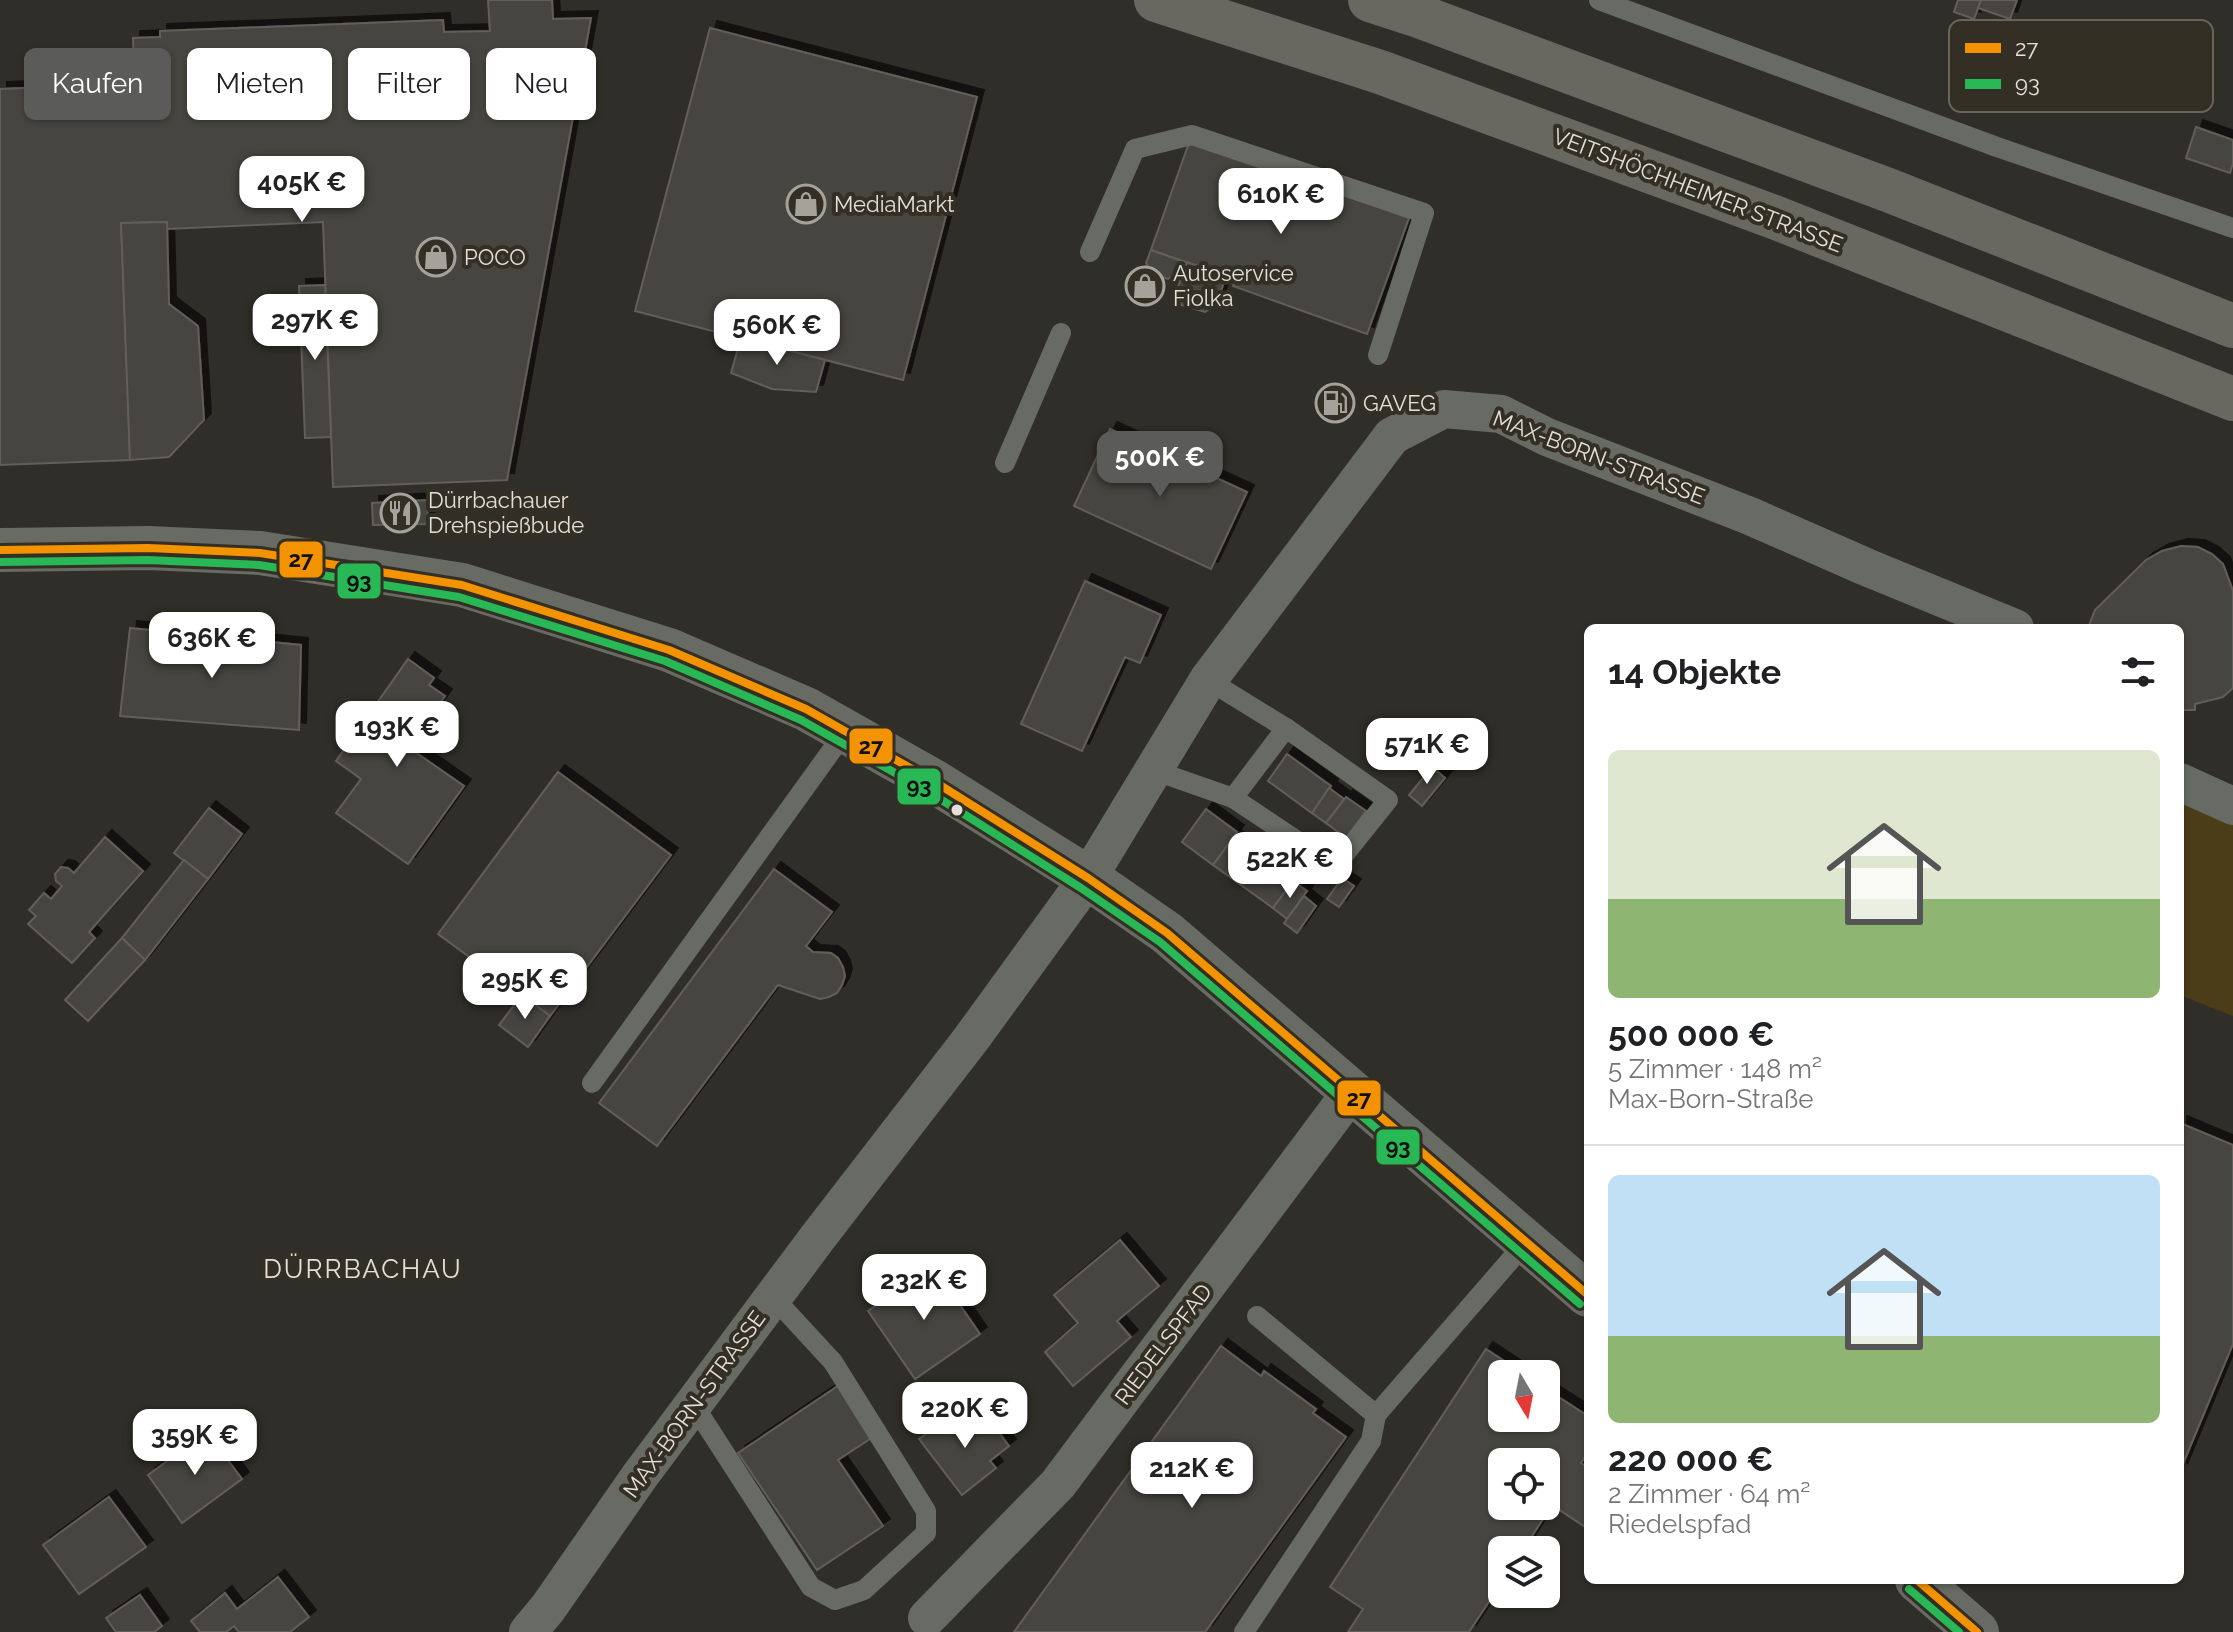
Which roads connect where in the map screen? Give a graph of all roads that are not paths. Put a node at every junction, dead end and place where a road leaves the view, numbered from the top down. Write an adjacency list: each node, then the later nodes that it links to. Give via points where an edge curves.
1 (1156, 0): 9 (highway, VEITSHÖCHHEIMER STRASSE, via 1380,72 1774,217)
2 (1370, 0): 6 (highway, via 1888,190)
3 (1599, 0): 4 (lane)
4 (2233, 228)
5 (1090, 252): 8 (lane, via 1135,149 1192,135 1424,213)
6 (2233, 326)
7 (1061, 333): 10 (lane)
8 (1378, 355)
9 (2233, 399)
10 (1005, 463)
11 (0, 550): 15 (street, via 260,553 462,585 669,650 806,709)
12 (2005, 624): 13 (street, MAX-BORN-STRASSE, via 1501,414 1444,409 1392,436)
13 (1208, 680): 14 (lane); 16 (street, MAX-BORN-STRASSE)
14 (1286, 728): 18 (lane); 18 (lane, via 1388,800 1335,866)
15 (845, 732): 20 (street); 21 (lane)
16 (1153, 770): 18 (lane); 20 (street, MAX-BORN-STRASSE)
17 (2184, 784): 19 (street)
18 (1233, 798)
19 (2233, 806)
20 (1088, 878): 22 (street, via 1167,933); 25 (street, MAX-BORN-STRASSE)
21 (592, 1083)
22 (1352, 1091): 23 (street); 30 (street, RIEDELSPFAD, via 1058,1484)
23 (1527, 1241): 24 (street); 28 (lane)
24 (1584, 1291)
25 (773, 1297): 27 (street, MAX-BORN-STRASSE); 27 (lane, via 833,1362 926,1511 926,1533 864,1590 835,1600 811,1587)
26 (1257, 1316): 28 (lane)
27 (693, 1404): 31 (street, MAX-BORN-STRASSE)
28 (1376, 1415): 32 (lane, via 1371,1441)
29 (1922, 1584): 33 (street)
30 (927, 1618)
31 (528, 1632)
32 (1244, 1632)
33 (1977, 1632)

